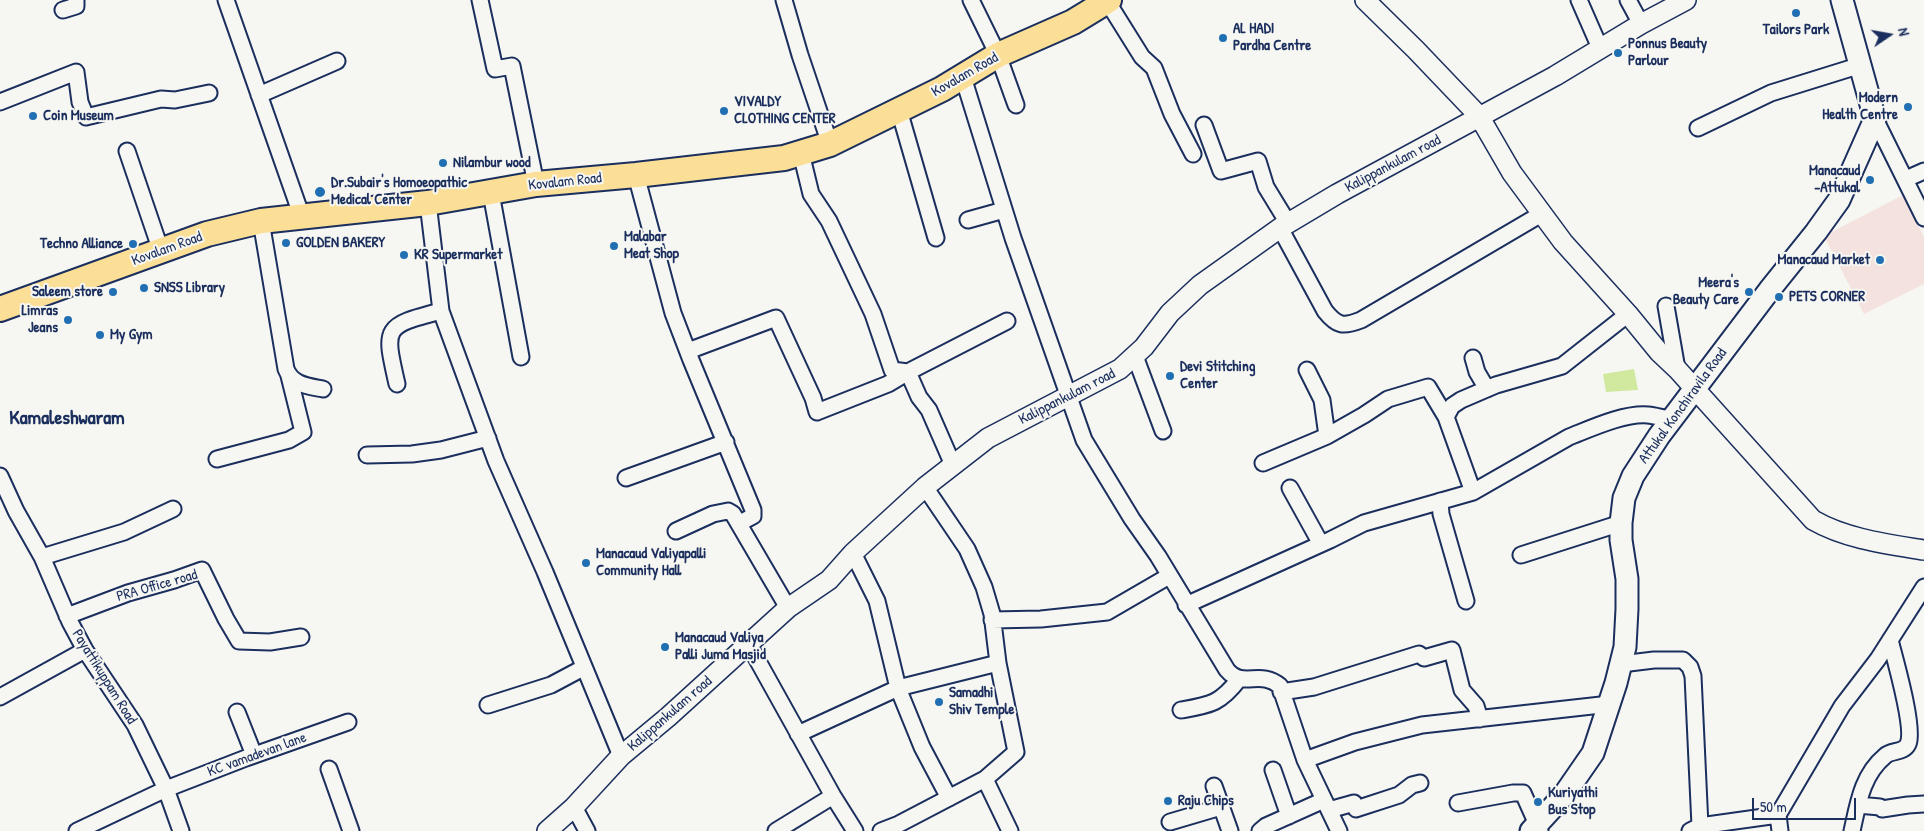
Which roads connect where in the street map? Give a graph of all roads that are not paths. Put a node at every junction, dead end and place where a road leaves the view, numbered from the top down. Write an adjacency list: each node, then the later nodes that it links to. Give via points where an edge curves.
1 (76, 0): 12 (street, via 76,6)
2 (226, 0): 20 (street)
3 (480, 0): 35 (street, via 495,69 512,66)
4 (784, 0): 28 (street)
5 (971, 0): 15 (street)
6 (1365, 0): 24 (street)
7 (1579, 0): 14 (street)
8 (1628, 0): 13 (street)
9 (1686, 0): 13 (street, Kalippankulam road)
10 (1842, 0): 17 (main road)
11 (1108, 1): 15 (main road, Kovalam Road, via 1074,22); 31 (street, via 1142,57 1154,68)
12 (63, 10)
13 (1641, 24): 14 (street, Kalippankulam road)
14 (1600, 48): 24 (street, Kalippankulam road)
15 (998, 55): 18 (main road, Kovalam Road); 22 (street)
16 (336, 61): 20 (street)
17 (1861, 65): 25 (main road); 27 (street, via 1771,93)
18 (962, 77): 23 (main road, Kovalam Road); 38 (street)
19 (209, 93): 21 (street, via 175,100 161,99 86,117 80,102 76,72)
20 (259, 95): 40 (street)
21 (0, 102)
22 (1016, 105)
23 (899, 110): 28 (main road, Kovalam Road); 45 (street)
24 (1479, 116): 39 (street, via 1512,173); 44 (street, Kalippankulam road)
25 (1875, 119): 34 (street); 63 (main road, Attukal Konchiravila Road, via 1839,200)
26 (1204, 125): 44 (street, via 1221,171 1258,161)
27 (1698, 128)
28 (830, 144): 30 (main road, Kovalam Road)
29 (127, 151): 46 (street)
30 (801, 153): 33 (main road, Kovalam Road, via 784,158); 58 (street, via 811,194 829,221 873,314 892,370)
31 (1192, 154)
32 (1924, 172): 34 (street)
33 (636, 175): 35 (main road, Kovalam Road); 52 (street, via 673,313)
34 (1906, 179): 41 (street)
35 (536, 184): 36 (main road, Kovalam Road)
36 (491, 192): 37 (main road, Kovalam Road); 54 (street)
37 (428, 203): 40 (main road, Kovalam Road); 49 (street)
38 (1004, 210): 42 (street); 64 (street)
39 (1543, 213): 44 (street, via 1361,320 1343,325 1325,311); 50 (street, via 1563,242)
40 (302, 217): 43 (main road, Kovalam Road)
41 (1924, 218)
42 (968, 220)
43 (261, 221): 46 (main road, Kovalam Road, via 207,234); 59 (street)
44 (1284, 225): 53 (street, Kalippankulam road, via 1200,285 1170,313)
45 (936, 238)
46 (160, 251): 48 (main road, Kovalam Road)
47 (1666, 306): 56 (street)
48 (0, 310)
49 (440, 311): 60 (street, via 407,320 391,332 389,349); 69 (street)
50 (1628, 314): 56 (street); 62 (street, via 1562,366)
51 (1007, 321): 58 (street)
52 (688, 351): 58 (street, via 776,318 817,412 888,384); 70 (street)
53 (1135, 356): 64 (street, Kalippankulam road, via 1120,370); 67 (street)
54 (520, 357)
55 (1473, 358): 62 (street)
56 (1677, 369): 63 (street)
57 (1307, 370): 68 (street, via 1322,400)
58 (908, 372): 74 (street)
59 (289, 376): 61 (street, via 297,383); 72 (street, via 303,432 289,440)
60 (398, 384)
61 (323, 389)
62 (1487, 389): 65 (street, via 1452,406)
63 (1694, 389): 66 (main road, Attukal Konchiravila Road); 86 (street, via 1813,520 1830,530)
64 (1068, 396): 74 (street, Kalippankulam road, via 988,438); 90 (street, via 1084,440)
65 (1446, 417): 68 (street, via 1428,387 1388,399); 79 (street)
66 (1672, 419): 79 (street, via 1647,415 1618,419 1586,430); 83 (main road, Attukal Konchiravila Road, via 1633,476 1624,498)
67 (1163, 431)
68 (1326, 436): 73 (street)
69 (488, 438): 71 (street, via 441,450); 103 (street)
70 (726, 442): 76 (street); 82 (street, via 753,510 753,516)
71 (367, 455)
72 (218, 460)
73 (1263, 462)
74 (953, 465): 77 (street, Kalippankulam road)
75 (0, 476): 89 (street, Payattikuppam Road)
76 (626, 478)
77 (925, 487): 87 (street, Kalippankulam road); 96 (street, via 967,549 984,587)
78 (1290, 488): 85 (street)
79 (1473, 492): 80 (street)
80 (1440, 501): 85 (street, via 1364,523); 92 (street)
81 (173, 509): 89 (street, via 124,532)
82 (740, 523): 84 (street, via 728,511 713,514); 94 (street)
83 (1621, 523): 88 (street); 102 (main road, Attukal Konchiravila Road, via 1627,580 1625,647)
84 (676, 531)
85 (1321, 544): 93 (street)
86 (1924, 550)
87 (853, 553): 94 (street, Kalippankulam road, via 828,580); 105 (street, via 878,601)
88 (1520, 555)
89 (42, 556): 95 (street, Payattikuppam Road)
90 (1169, 576): 93 (street); 96 (street, via 1107,612)
91 (1924, 587): 98 (street)
92 (1466, 601)
93 (1186, 605): 104 (street, via 1227,670)
94 (788, 608): 99 (street, Kalippankulam road)
95 (67, 616): 97 (street, PRA Office road, via 202,570 239,641 270,642); 100 (street, Payattikuppam Road)
96 (992, 620): 101 (street)
97 (301, 637)
98 (1890, 640): 129 (street, via 1901,679 1910,736 1907,746 1887,754 1875,764); 132 (street, via 1842,706)
99 (749, 645): 114 (street); 116 (street, Kalippankulam road)
100 (85, 650): 107 (street); 123 (street, Payattikuppam Road, via 134,725)
101 (998, 663): 105 (street); 120 (street, via 1016,752)
102 (1621, 664): 108 (main road, Attukal Konchiravila Road); 138 (street, via 1683,660 1690,667 1693,676)
103 (583, 668): 109 (street, via 551,685); 116 (street)
104 (1238, 679): 106 (street, via 1265,677 1280,686); 110 (street, via 1227,694 1209,705)
105 (898, 688): 114 (street); 125 (street, via 922,747)
106 (1282, 692): 112 (street, via 1314,686 1419,654 1424,658 1452,650 1462,690 1476,706); 117 (street)
107 (0, 697)
108 (1610, 704): 112 (street); 137 (main road, Attukal Konchiravila Road, via 1593,753)
109 (488, 705)
110 (1181, 710)
111 (237, 712): 115 (street)
112 (1480, 719): 117 (street, via 1422,725 1355,742)
113 (348, 722): 115 (street, KC vamadevan lane)
114 (798, 734): 124 (street)
115 (254, 755): 123 (street, KC vamadevan lane)
116 (621, 756): 130 (street, Kalippankulam road)
117 (1306, 760): 128 (street)
118 (329, 768): 142 (street)
119 (1273, 770): 133 (street)
120 (985, 779): 125 (street); 147 (street)
121 (1420, 783): 128 (street, via 1400,795 1356,809 1354,803)
122 (1214, 786): 131 (street)
123 (166, 789): 135 (street); 141 (street, Payattikuppam Road)
124 (833, 796): 139 (street); 145 (street)
125 (949, 798): 136 (street)
126 (1458, 803): 137 (street, via 1523,794)
127 (1924, 804): 129 (street, via 1882,810)
128 (1326, 805): 133 (street); 150 (street)
129 (1858, 805): 152 (street)
130 (574, 807): 143 (street, Kalippankulam road); 144 (street)
131 (1222, 807): 134 (street); 148 (street)
132 (1778, 815): 138 (street); 151 (street)
133 (1289, 816): 149 (street)
134 (1170, 822)
135 (104, 826): 140 (street)
136 (900, 828): 146 (street)
137 (1536, 828)
138 (1695, 829)
139 (850, 830)
140 (77, 831)
141 (181, 831)
142 (351, 831)
143 (547, 831)
144 (587, 831)
145 (776, 831)
146 (881, 831)
147 (1010, 831)
148 (1230, 831)
149 (1260, 831)
150 (1339, 831)
151 (1780, 831)
152 (1852, 831)

